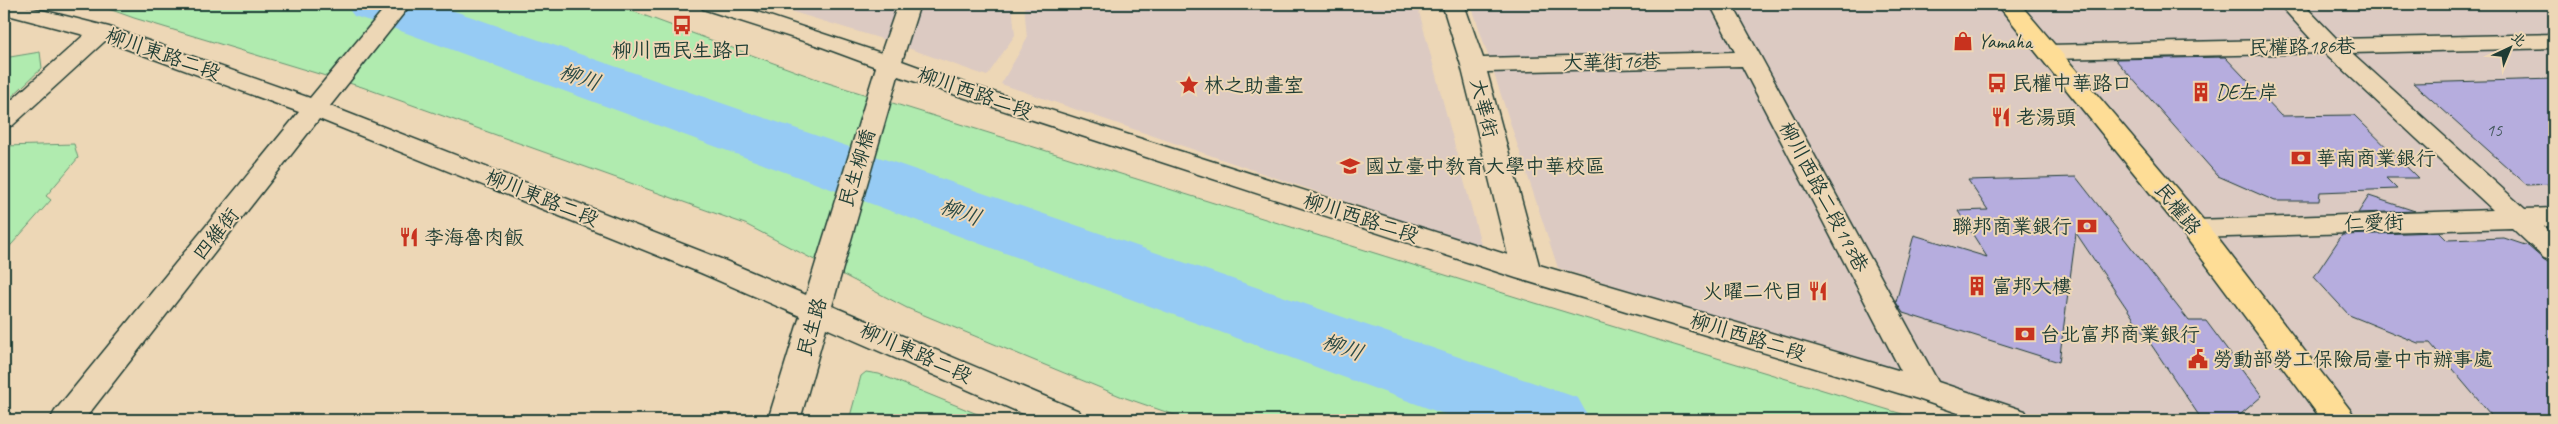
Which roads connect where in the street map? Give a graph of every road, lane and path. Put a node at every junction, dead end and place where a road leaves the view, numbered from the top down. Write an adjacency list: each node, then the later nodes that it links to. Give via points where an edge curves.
1 (400, 4): 16 (street, 四維街)
2 (711, 4): 14 (street, 柳川西路二段)
3 (909, 4): 14 (street)
4 (1453, 4): 15 (street, 大華街)
5 (1721, 4): 13 (street, 柳川西路二段193巷)
6 (2008, 4): 12 (main road, 民權路)
7 (2290, 4): 11 (street)
8 (4, 6): 9 (street, 柳川東路二段)
9 (100, 32): 16 (street, 柳川東路二段); 17 (street)
10 (2554, 40): 11 (street, 民權路186巷)
11 (2332, 47): 12 (street, 民權路186巷); 19 (street)
12 (2049, 52): 20 (main road, 民權路)
13 (1751, 59): 15 (street, 大華街16巷); 25 (street, 柳川西路二段193巷)
14 (890, 63): 21 (street, 民生柳橋); 23 (street, 柳川西路二段, via 947,85)
15 (1473, 65): 23 (street, 大華街)
16 (314, 109): 24 (street, 柳川東路二段); 26 (street, 四維街)
17 (4, 120)
18 (2554, 217): 19 (street, 仁愛街)
19 (2520, 219): 20 (street, 仁愛街); 22 (street)
20 (2195, 229): 30 (main road, 民權路)
21 (837, 234): 24 (street, 民生路)
22 (2554, 251)
23 (1526, 271): 25 (street, 柳川西路二段)
24 (817, 310): 27 (street, 民生路); 28 (street, 柳川東路二段)
25 (1927, 390): 29 (street, 柳川西路二段)
26 (66, 420)
27 (784, 420)
28 (1068, 420)
29 (2014, 420)
30 (2340, 420)

